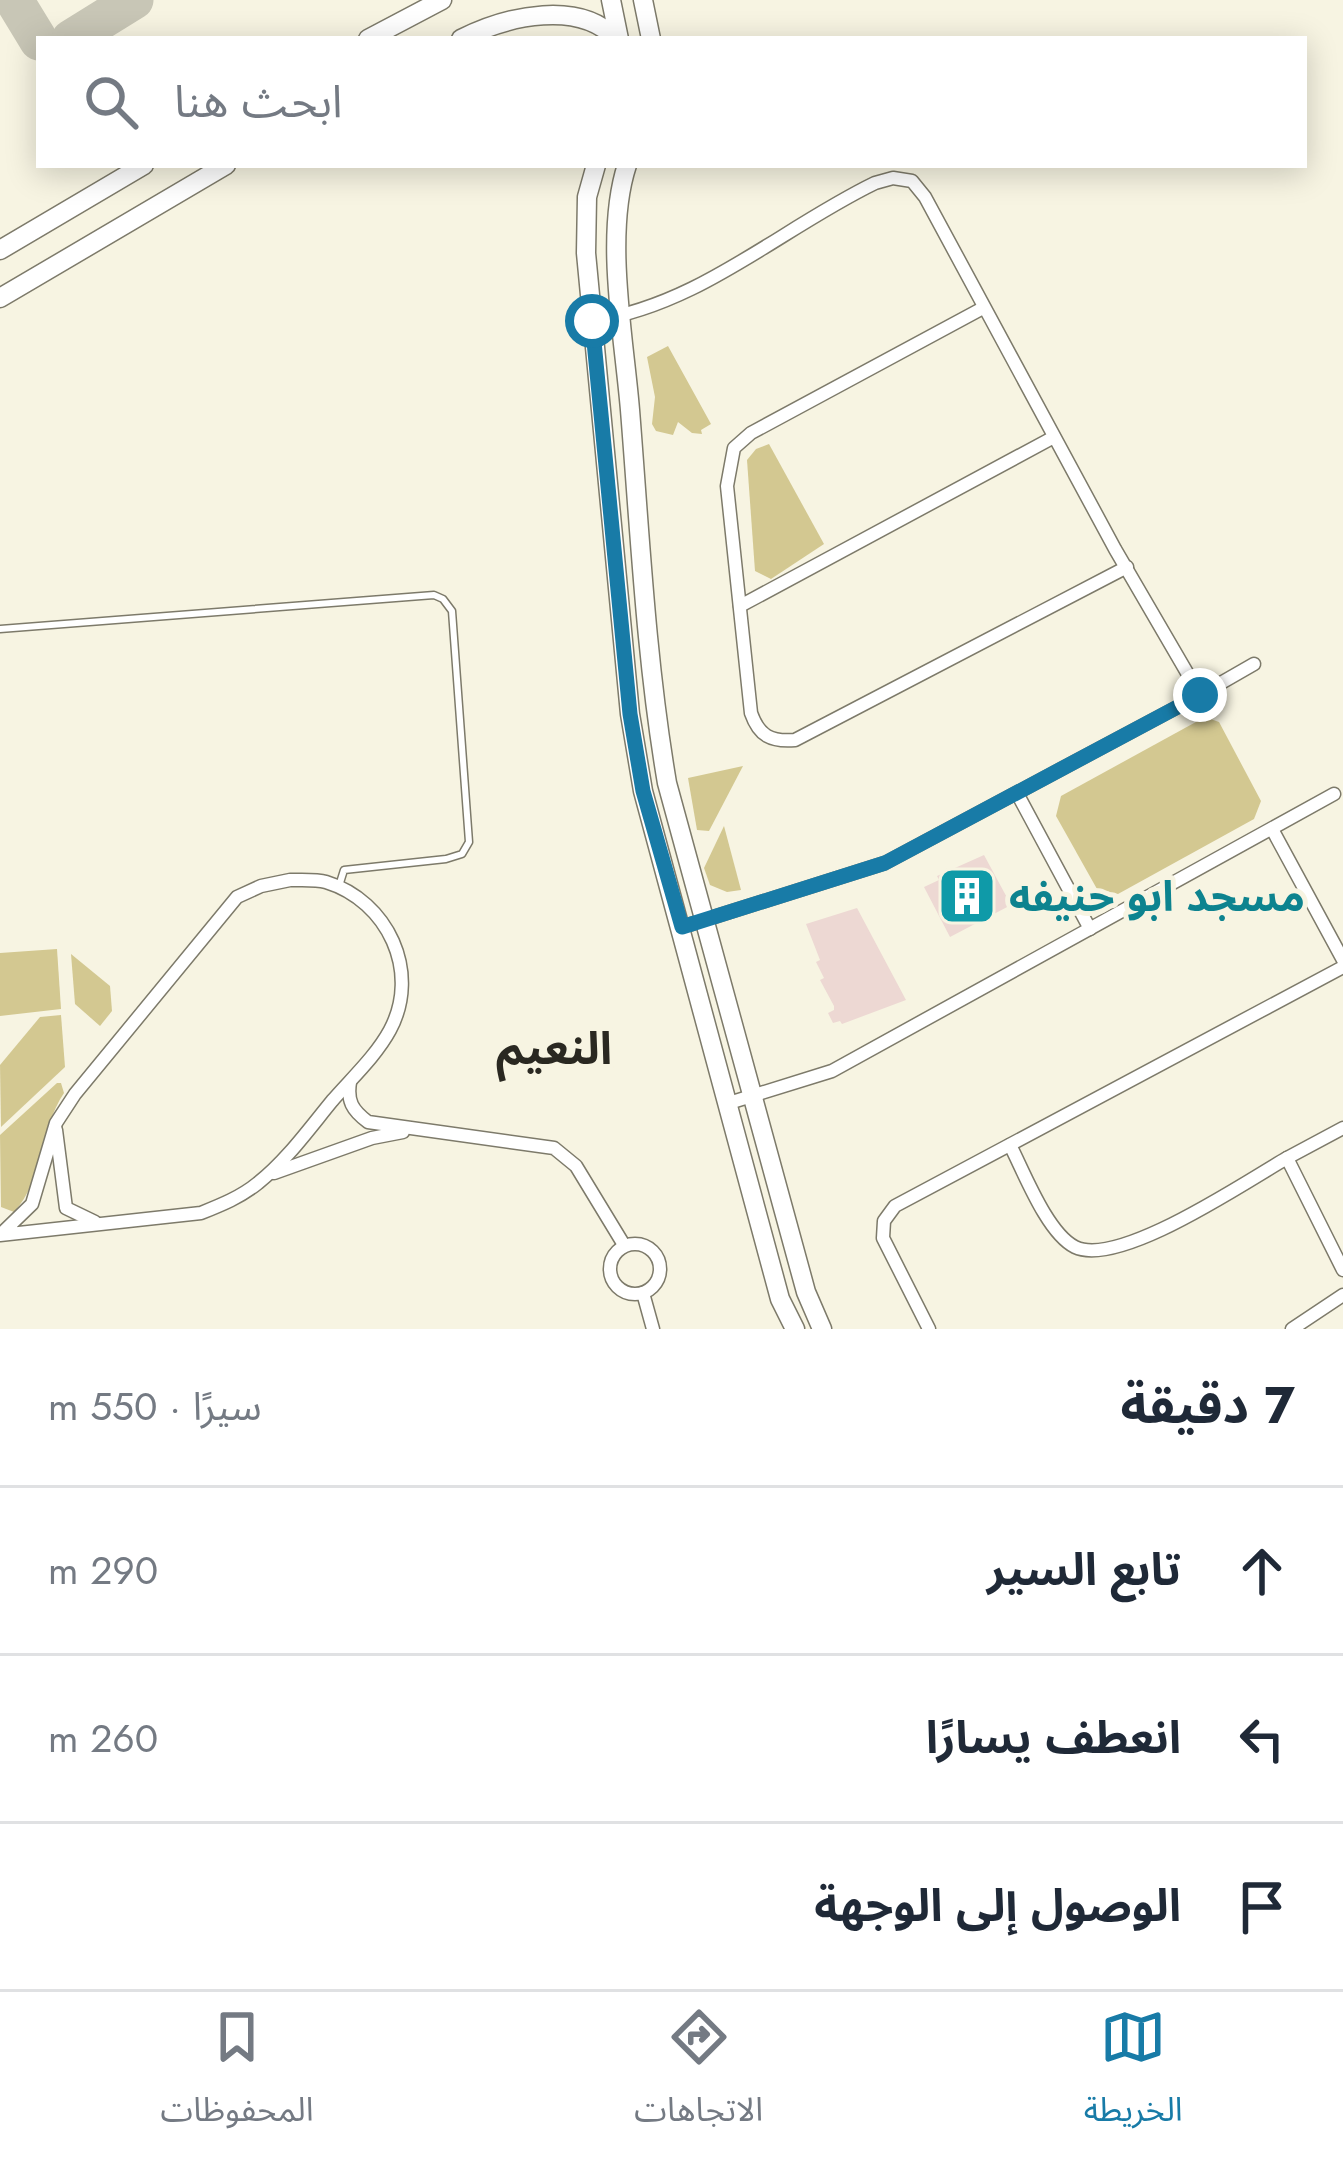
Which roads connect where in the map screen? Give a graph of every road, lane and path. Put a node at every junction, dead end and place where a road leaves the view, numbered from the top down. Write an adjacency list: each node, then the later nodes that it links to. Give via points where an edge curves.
1 (442, 0): 5 (main road)
2 (611, 0): 8 (main road)
3 (643, 0): 9 (main road)
4 (535, 2): 6 (main road); 7 (main road, via 590,10)
5 (374, 36)
6 (467, 36)
7 (615, 36)
8 (618, 36)
9 (650, 36)
10 (139, 168): 16 (main road)
11 (221, 168): 17 (main road)
12 (595, 168): 20 (main road, via 587,197)
13 (626, 168): 19 (main road)
14 (906, 168): 15 (lane)
15 (912, 181): 18 (street); 19 (street, via 875,183 747,260)
16 (0, 250)
17 (0, 298)
18 (983, 308): 21 (street); 23 (street, via 734,448 727,486)
19 (622, 316): 20 (street); 31 (main road, via 655,711)
20 (592, 321): 32 (main road, via 630,714)
21 (1054, 437): 22 (street); 23 (street)
22 (1127, 567): 23 (street, via 795,740 757,729); 26 (street)
23 (740, 606)
24 (0, 629): 30 (lane, via 443,598 452,611 469,842 446,859 344,870)
25 (1254, 664): 26 (street)
26 (1200, 695): 28 (street)
27 (1334, 794): 29 (street)
28 (1018, 795): 31 (street, via 885,863); 33 (street)
29 (1272, 829): 33 (street); 34 (street)
30 (338, 889): 35 (street, via 368,905 391,931 400,959 392,1028); 38 (street, via 290,880 237,897)
31 (704, 920): 32 (street); 36 (main road)
32 (682, 927): 37 (main road)
33 (1090, 929): 36 (street, via 832,1071)
34 (1343, 964): 41 (street)
35 (350, 1081): 40 (street, via 354,1112); 43 (street)
36 (752, 1095): 37 (street); 52 (main road)
37 (729, 1103): 51 (main road)
38 (56, 1123): 44 (street, via 65,1208); 45 (street, via 32,1204)
39 (1343, 1128): 42 (street)
40 (416, 1130): 43 (street); 46 (street, via 554,1148 576,1166)
41 (1010, 1145): 42 (street, via 1056,1232 1099,1252 1151,1235); 53 (street, via 895,1206 884,1221 883,1238)
42 (1287, 1159): 47 (street)
43 (262, 1179): 44 (street, via 201,1213)
44 (101, 1224): 45 (street)
45 (0, 1235)
46 (624, 1245): 48 (street, via 610,1274 626,1293); 48 (street, via 648,1246 659,1259 660,1276)
47 (1343, 1270)
48 (643, 1293): 50 (street)
49 (1343, 1295): 54 (street)
50 (653, 1329)
51 (795, 1329)
52 (822, 1329)
53 (929, 1329)
54 (1292, 1329)

